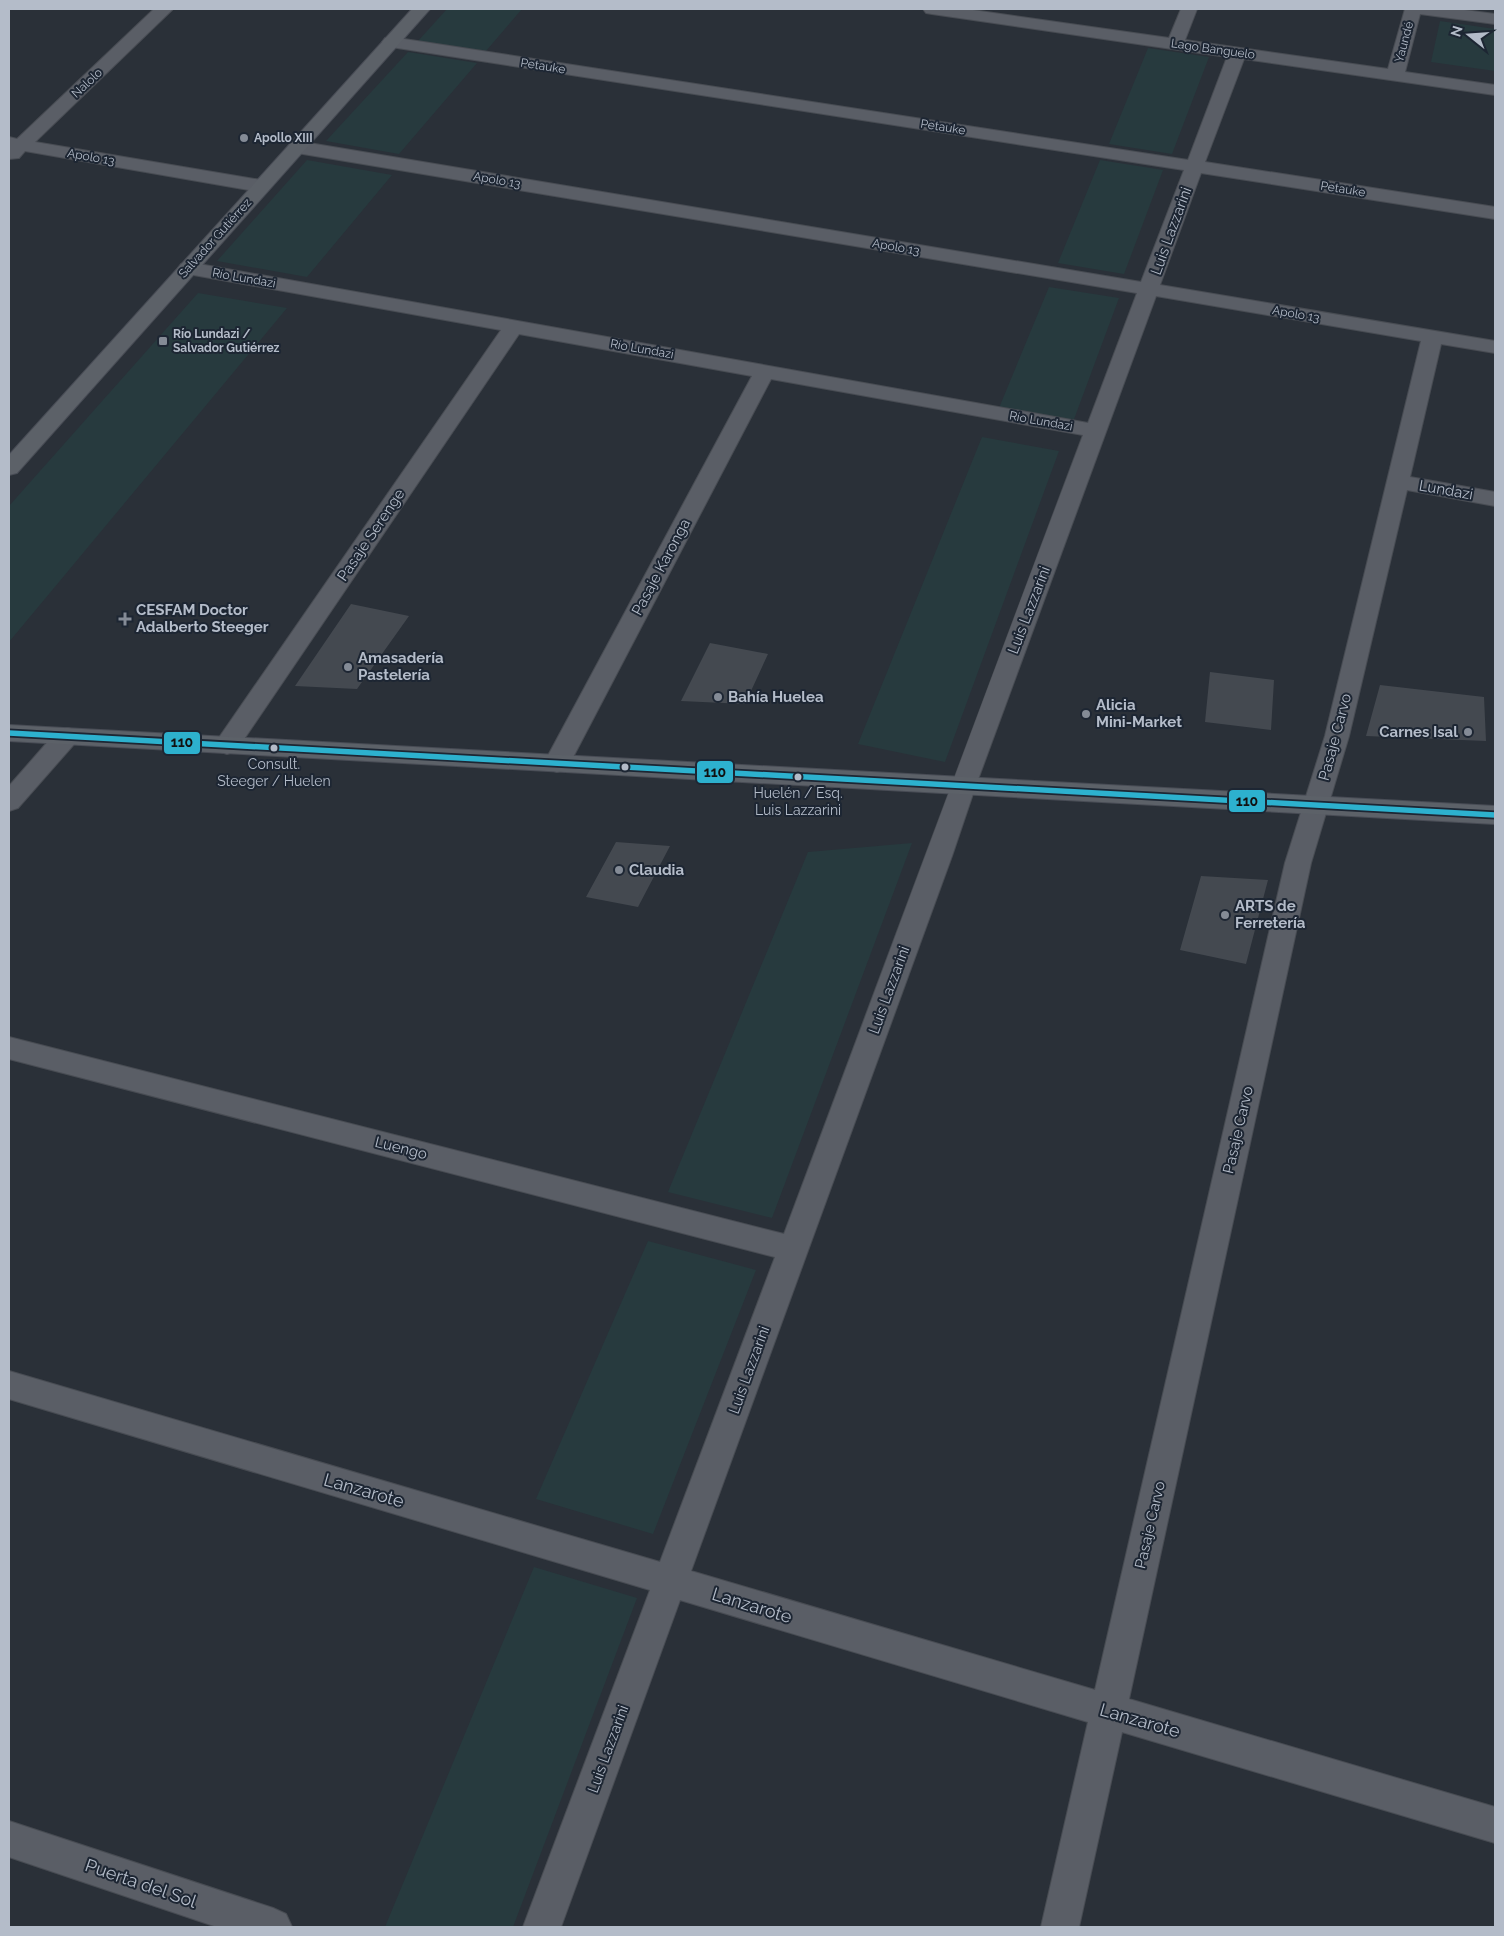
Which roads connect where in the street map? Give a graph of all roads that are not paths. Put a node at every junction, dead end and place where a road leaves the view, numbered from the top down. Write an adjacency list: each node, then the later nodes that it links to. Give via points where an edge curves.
1 (164, 9): 15 (street, Nalolo)
2 (421, 9): 9 (main road, Salvador Gutiérrez)
3 (932, 9): 7 (street, Lago Banguelo)
4 (1189, 9): 10 (street)
5 (1413, 9): 12 (street, Yaundé)
6 (1422, 9): 8 (street)
7 (959, 11): 10 (street, Lago Banguelo)
8 (1495, 19)
9 (391, 42): 14 (main road, Salvador Gutiérrez); 16 (street, Petauke)
10 (1175, 44): 11 (street, Lago Banguelo)
11 (1237, 53): 12 (street, Lago Banguelo); 16 (street, Luis Lazzarini)
12 (1395, 76): 13 (street, Lago Banguelo)
13 (1495, 90)
14 (297, 147): 17 (main road, Salvador Gutiérrez); 20 (street, Apolo 13)
15 (13, 148): 17 (street, Apolo 13)
16 (1195, 166): 18 (street, Petauke); 20 (street, Luis Lazzarini)
17 (261, 186): 19 (main road, Salvador Gutiérrez)
18 (1495, 213)
19 (188, 268): 21 (street, Río Lundazi); 26 (main road, Salvador Gutiérrez)
20 (1149, 289): 22 (street, Apolo 13); 25 (street, Luis Lazzarini)
21 (514, 326): 24 (street, Río Lundazi); 31 (street, Pasaje Serenge)
22 (1432, 337): 23 (street, Apolo 13); 27 (street, Pasaje Carvo)
23 (1495, 347)
24 (765, 371): 25 (street, Río Lundazi); 32 (street, Pasaje Karonga)
25 (1096, 431): 33 (street, Luis Lazzarini)
26 (9, 468)
27 (1398, 482): 28 (street, Lundazi); 35 (street, Pasaje Carvo, via 1337,736)
28 (1495, 499)
29 (9, 733): 30 (main road)
30 (66, 736): 31 (main road); 34 (street)
31 (227, 745): 32 (main road)
32 (557, 763): 33 (main road)
33 (963, 786): 35 (main road); 38 (street, Luis Lazzarini)
34 (9, 802)
35 (1315, 805): 36 (main road); 41 (street, Pasaje Carvo, via 1298,862)
36 (1495, 815)
37 (9, 1048): 38 (street, Luengo)
38 (793, 1249): 40 (street, Luis Lazzarini)
39 (9, 1385): 40 (street, Lanzarote)
40 (670, 1581): 41 (street, Lanzarote); 45 (street, Luis Lazzarini)
41 (1108, 1711): 42 (street, Lanzarote); 46 (street, Pasaje Carvo)
42 (1495, 1825)
43 (9, 1839): 44 (street, Puerta del Sol)
44 (273, 1927)
45 (542, 1927)
46 (1060, 1927)

